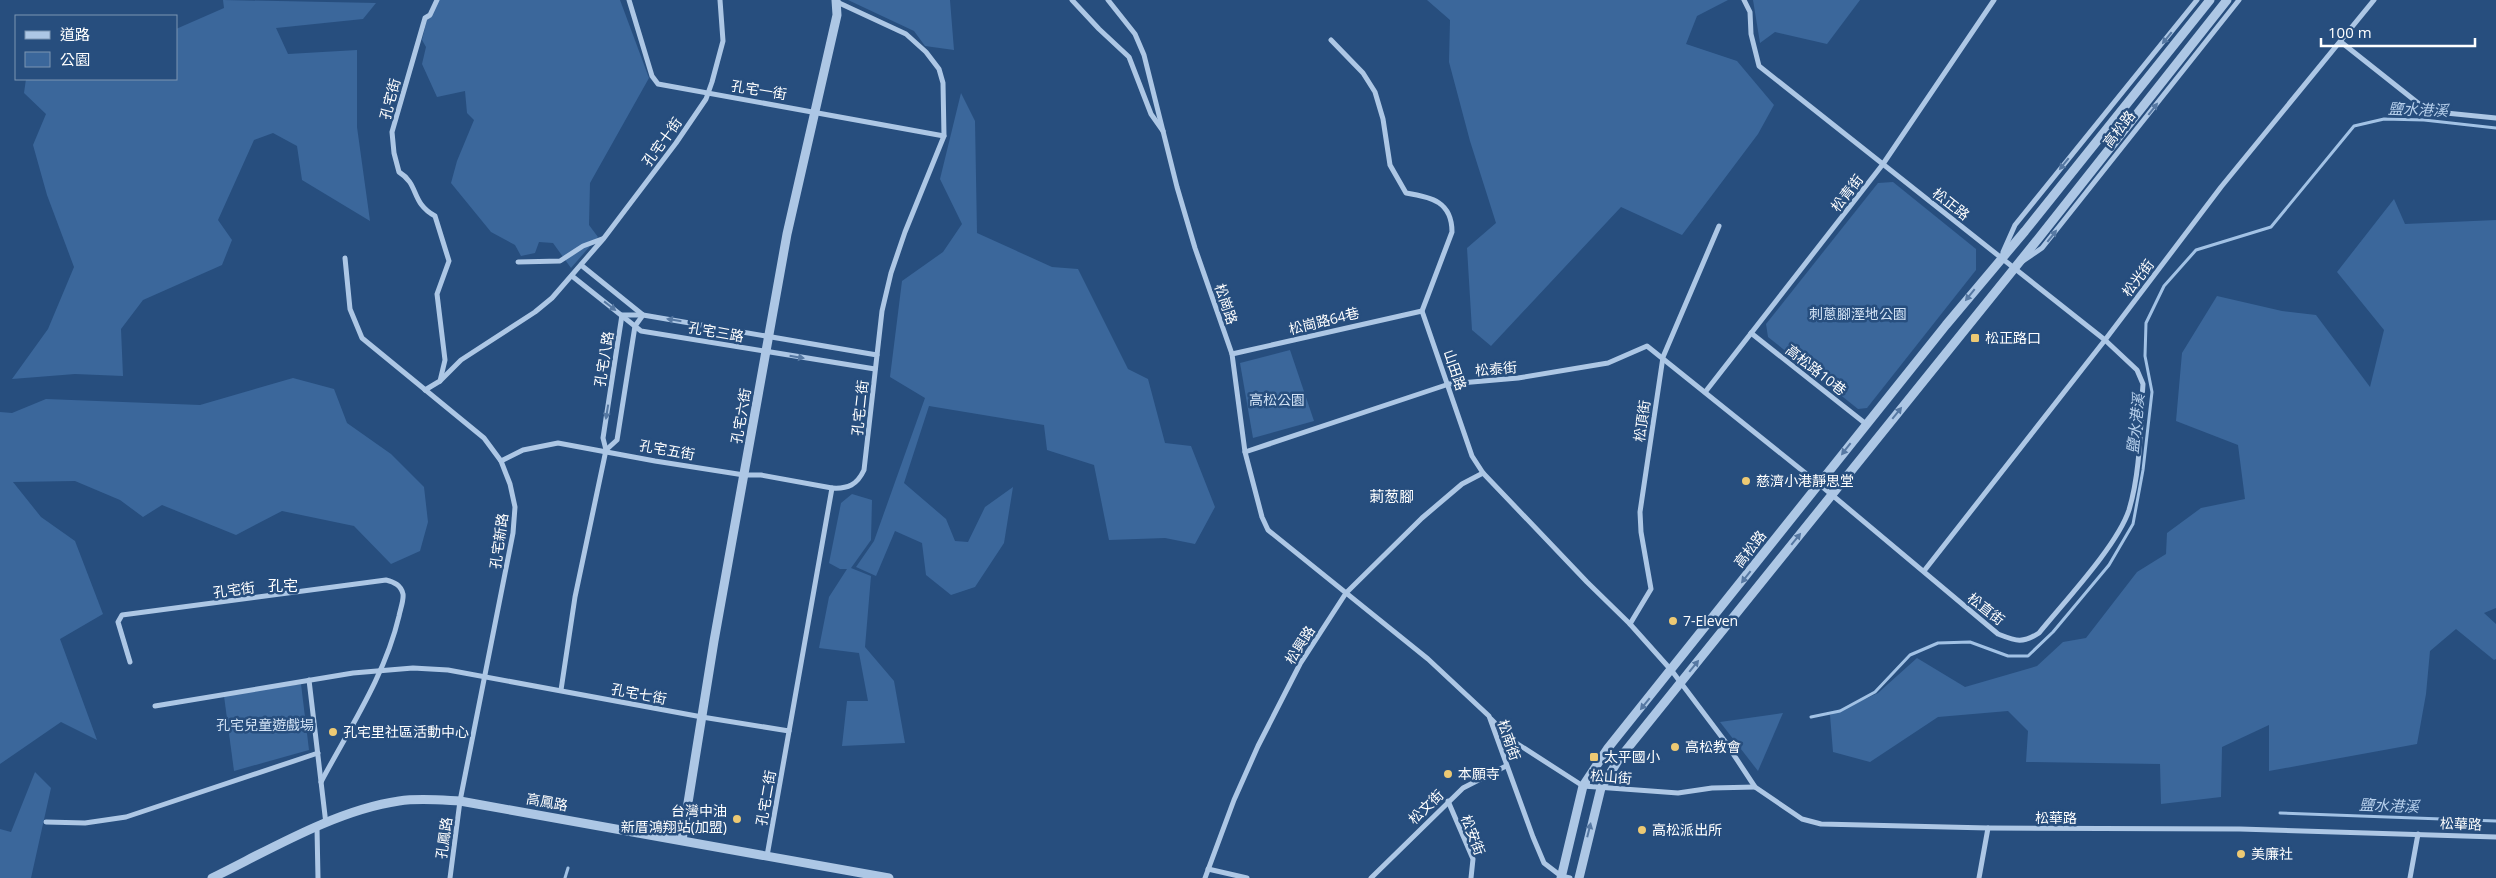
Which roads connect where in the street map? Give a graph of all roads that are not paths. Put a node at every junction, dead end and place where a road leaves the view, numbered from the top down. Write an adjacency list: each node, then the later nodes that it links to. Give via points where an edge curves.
1 (437, 0): 42 (street, 孔宅街, via 425,18 392,132 400,172 409,179 422,209 435,216 449,261 437,294 445,360)
2 (629, 0): 16 (street, 孔宅一街, via 652,76 658,84)
3 (720, 0): 16 (street, 孔宅十街, via 723,41)
4 (1072, 0): 19 (street, via 1129,57 1151,114)
5 (1108, 0): 19 (street, 松崗路, via 1135,34 1144,55)
6 (1744, 0): 21 (street, 松正路, via 1750,12 1750,34 1759,66)
7 (1994, 0): 21 (street, 松青街)
8 (2197, 0): 24 (street, 高松路, one-way to 24, via 2015,225)
9 (2210, 0): 24 (street, 高松路)
10 (2227, 0): 28 (street, 高松路)
11 (2239, 0): 28 (street, 高松路, one-way to 11, via 2042,248)
12 (2374, 0): 15 (street, 松光街)
13 (837, 1): 17 (street, 孔宅六街, via 838,15); 20 (street, 孔宅二街, via 906,34 926,52 939,69 943,83)
14 (1331, 40): 30 (street, via 1375,92 1390,165 1406,193 1436,200 1452,220 1452,232)
15 (2341, 42): 18 (street, via 2423,107 2455,115); 36 (street, 松光街, via 2221,187)
16 (708, 93): 17 (street, 孔宅一街); 23 (street, 孔宅十街, via 676,143)
17 (814, 111): 20 (street, 孔宅一街); 35 (street, 孔宅六街)
18 (2496, 118)
19 (1165, 133): 38 (street, 松崗路, via 1195,248)
20 (944, 136): 39 (street, 孔宅二街, via 891,273)
21 (1883, 164): 24 (street, 松正路); 34 (street, 松青街)
22 (1720, 226): 40 (street, 松頂街)
23 (604, 238): 26 (street, via 583,246 560,261); 27 (street, 孔宅十街)
24 (2001, 257): 28 (street, 松正路); 46 (street, 高松路, one-way to 46)
25 (345, 258): 44 (street, 孔宅新路, via 350,309 362,338)
26 (518, 262)
27 (581, 264): 29 (street, 孔宅十街); 31 (street, 孔宅三路)
28 (2015, 268): 36 (street, 松正路); 54 (street, 高松路, one-way to 28)
29 (572, 276): 32 (street, 孔宅三路, one-way to 32); 42 (street, 孔宅十街, via 535,312 461,360)
30 (1422, 310): 38 (street, 松崗路64巷); 43 (street, 山田路)
31 (643, 315): 32 (street, 孔宅八路); 33 (street, 孔宅八路); 35 (street, 孔宅三路, one-way to 31)
32 (622, 316): 33 (street, 孔宅三路); 47 (street, 孔宅八路, one-way to 47, via 603,438)
33 (635, 326): 37 (street, 孔宅三路, via 641,331); 47 (street, 孔宅八路, via 617,440)
34 (1751, 333): 45 (street, 松青街); 46 (street, 高松路10巷)
35 (769, 337): 37 (street, 孔宅六街); 39 (street, 孔宅三路)
36 (2105, 340): 55 (street, 松光街); 55 (street, 松直街, via 2137,370 2143,384 2136,480 2128,511 2103,553 2039,633 2027,641 1998,634)
37 (766, 352): 41 (street, 孔宅三路, one-way to 41); 51 (street, 孔宅六街)
38 (1232, 354): 48 (street, 松崗路)
39 (877, 355): 41 (street, 孔宅二街)
40 (1663, 357): 43 (street, 松泰街, via 1647,346 1608,363 1518,378); 45 (street, 松直街); 57 (street, 松頂街, via 1640,517 1651,589)
41 (876, 369): 53 (street, 孔宅二街, via 864,470 853,485)
42 (440, 381): 44 (street)
43 (1449, 384): 48 (street, 松泰街); 50 (street, 山田路, via 1465,439)
44 (425, 390): 49 (street, 孔宅新路, via 484,438)
45 (1706, 391): 52 (street, 松直街)
46 (1866, 424): 52 (street, 高松路, one-way to 52)
47 (606, 450): 49 (street, 孔宅五街, via 558,443 522,450); 51 (street, 孔宅五街); 64 (street, 孔宅八路, via 577,588)
48 (1245, 452): 56 (street, 松崗路, via 1268,530)
49 (501, 461): 61 (street, 孔宅新路, via 515,507 514,524)
50 (1483, 473): 56 (street, 松興路, via 1462,484 1422,518); 57 (street, 山田路)
51 (744, 475): 53 (street, 孔宅五街); 67 (street, 孔宅六街)
52 (1819, 484): 54 (street, 松直街); 60 (street, 高松路, one-way to 60)
53 (832, 488): 68 (street, 孔宅二街)
54 (1832, 494): 55 (street, 松直街); 63 (street, 高松路, one-way to 54)
55 (1924, 572)
56 (1346, 593): 66 (street, 松南街, via 1428,659); 85 (street, 松興路, via 1300,664 1258,746)
57 (1630, 624): 60 (street, 山田路)
58 (130, 662): 59 (street, 孔宅街, via 118,622 122,615 386,580 394,582 403,595 394,639)
59 (381, 670): 61 (street, via 448,670); 62 (street); 71 (street, 孔宅街)
60 (1672, 671): 63 (street, 山田路); 72 (street, 高松路, one-way to 72, via 1608,748)
61 (485, 677): 64 (street, 孔宅七街); 75 (street, 孔宅新路)
62 (309, 680): 65 (street); 69 (street)
63 (1682, 682): 73 (street, 松華路); 74 (street, 高松路, via 1619,759)
64 (561, 690): 67 (street, 孔宅七街)
65 (155, 706)
66 (1489, 716): 70 (street, 松南街); 72 (street, 松山街, via 1513,741)
67 (702, 718): 68 (street, 孔宅七街); 83 (street, 孔宅六街)
68 (789, 730): 84 (street, 孔宅二街)
69 (318, 753): 71 (street); 77 (street, via 126,817 85,823)
70 (1506, 766): 76 (street, 松文街, via 1463,788); 94 (street, 松南街, via 1544,863)
71 (321, 782): 78 (street)
72 (1583, 786): 74 (street, 松山街); 94 (street, 高松路)
73 (1755, 786): 74 (street, 松山街, via 1678,793); 80 (street, 松華路, via 1802,820 1821,824)
74 (1601, 788): 95 (street, 高松路, one-way to 74)
75 (460, 801): 78 (street, 高鳳路, via 397,801); 83 (street, 高鳳路); 88 (street, 孔鳳路)
76 (1448, 801): 92 (street, 松文街); 93 (street, 松安街, via 1473,859)
77 (46, 822)
78 (326, 824): 79 (street, 高鳳路)
79 (317, 828): 86 (street, 高鳳路); 87 (street)
80 (1988, 828): 81 (street, 松華路, via 2240,829); 96 (street)
81 (2418, 834): 82 (street, 松華路); 97 (street)
82 (2496, 837)
83 (682, 840): 84 (street, 高鳳路)
84 (767, 856): 89 (street, 高鳳路)
85 (1208, 870): 90 (street, 松興路); 91 (street)
86 (212, 878)
87 (318, 878)
88 (450, 878)
89 (889, 878)
90 (1204, 878)
91 (1247, 878)
92 (1372, 878)
93 (1471, 878)
94 (1564, 878)
95 (1579, 878)
96 (1979, 878)
97 (2410, 878)

